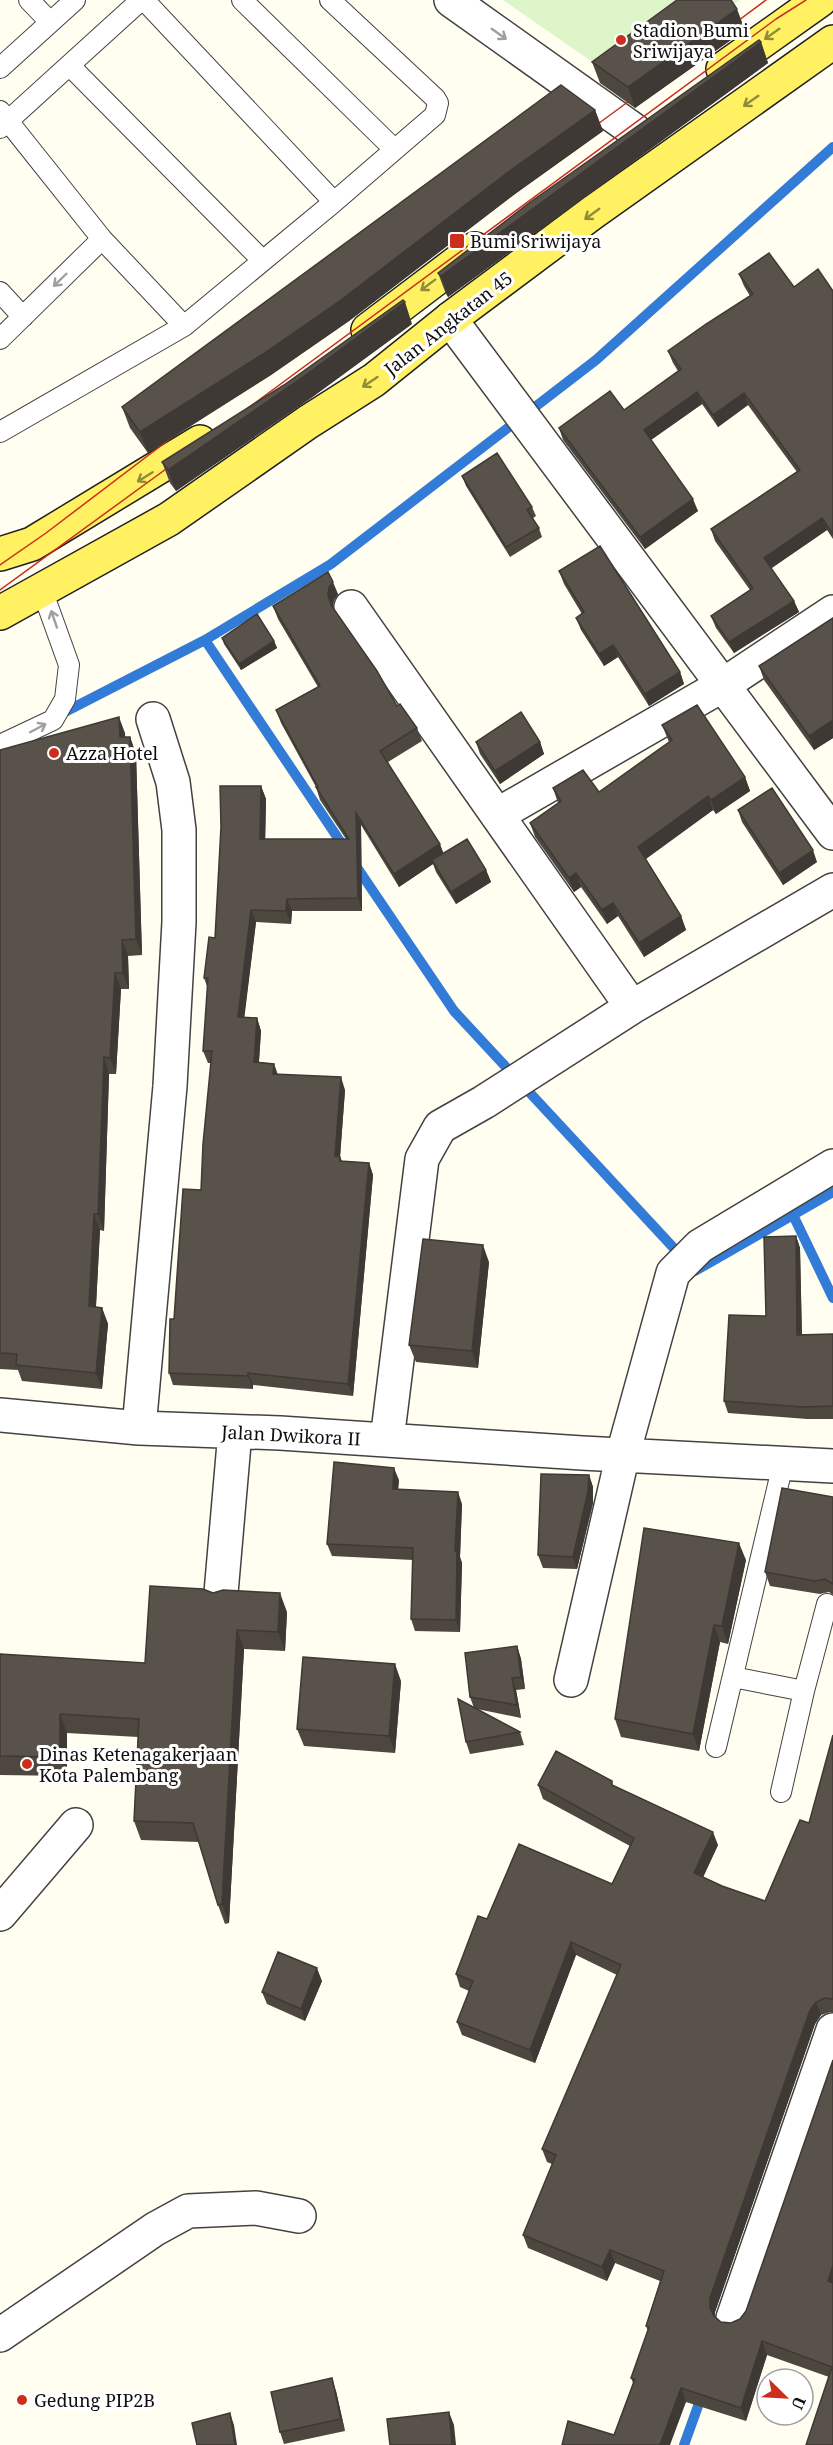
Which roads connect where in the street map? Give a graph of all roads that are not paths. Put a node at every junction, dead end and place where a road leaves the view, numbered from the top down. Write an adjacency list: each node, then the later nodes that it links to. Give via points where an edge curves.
1 (29, 0): 8 (lane)
2 (75, 0): 8 (lane)
3 (143, 0): 10 (lane); 18 (lane)
4 (242, 0): 16 (lane)
5 (330, 0): 16 (lane, via 438,103 435,115)
6 (451, 0): 15 (street, one-way to 15)
7 (820, 0): 12 (main road, one-way to 12)
8 (50, 22): 11 (lane)
9 (833, 42): 24 (main road, Jalan Angkatan 45, one-way to 24)
10 (70, 66): 14 (lane); 21 (lane)
11 (0, 68)
12 (702, 84)
13 (663, 111): 15 (main road)
14 (2, 120): 20 (lane)
15 (635, 131): 17 (main road)
16 (394, 149): 18 (lane)
17 (608, 150)
18 (334, 202): 21 (lane)
19 (498, 231): 27 (main road, one-way to 27)
20 (102, 239): 23 (lane, one-way to 23); 25 (lane)
21 (262, 260): 25 (lane)
22 (0, 292): 23 (lane)
23 (23, 316): 26 (lane)
24 (450, 319): 31 (main road, Jalan Angkatan 45, one-way to 31, via 374,380 169,519); 35 (street)
25 (184, 326): 29 (lane)
26 (0, 339)
27 (343, 348)
28 (222, 428): 30 (main road, one-way to 30, via 32,544)
29 (0, 432)
30 (0, 554)
31 (42, 590): 34 (main road, Jalan Angkatan 45); 37 (lane, one-way to 31, via 53,720 65,699 69,665)
32 (351, 607): 38 (street)
33 (833, 612): 35 (street)
34 (0, 613)
35 (723, 685): 38 (street); 39 (street)
36 (153, 719): 44 (street, via 173,782 179,830 179,922 170,1086)
37 (0, 745)
38 (497, 814): 41 (street)
39 (833, 833)
40 (833, 890): 41 (street)
41 (632, 1006): 46 (street, via 440,1126 422,1159)
42 (833, 1166): 47 (street, via 700,1246 673,1273)
43 (0, 1415): 44 (street, Jalan Dwikora II)
44 (139, 1428): 45 (street, Jalan Dwikora II)
45 (235, 1432): 46 (street, Jalan Dwikora II); 50 (street)
46 (387, 1440): 47 (street, Jalan Dwikora II)
47 (623, 1454): 48 (street); 53 (street)
48 (783, 1464): 49 (street); 52 (lane)
49 (833, 1466)
50 (220, 1593)
51 (827, 1604): 54 (lane)
52 (733, 1677): 54 (lane); 55 (lane)
53 (571, 1680)
54 (804, 1691): 56 (lane)
55 (716, 1747)
56 (781, 1792)
57 (76, 1825): 58 (street)
58 (0, 1914)
59 (833, 2030): 61 (street)
60 (300, 2216): 62 (street, via 256,2208 188,2211 155,2229)
61 (732, 2318)
62 (0, 2335)

